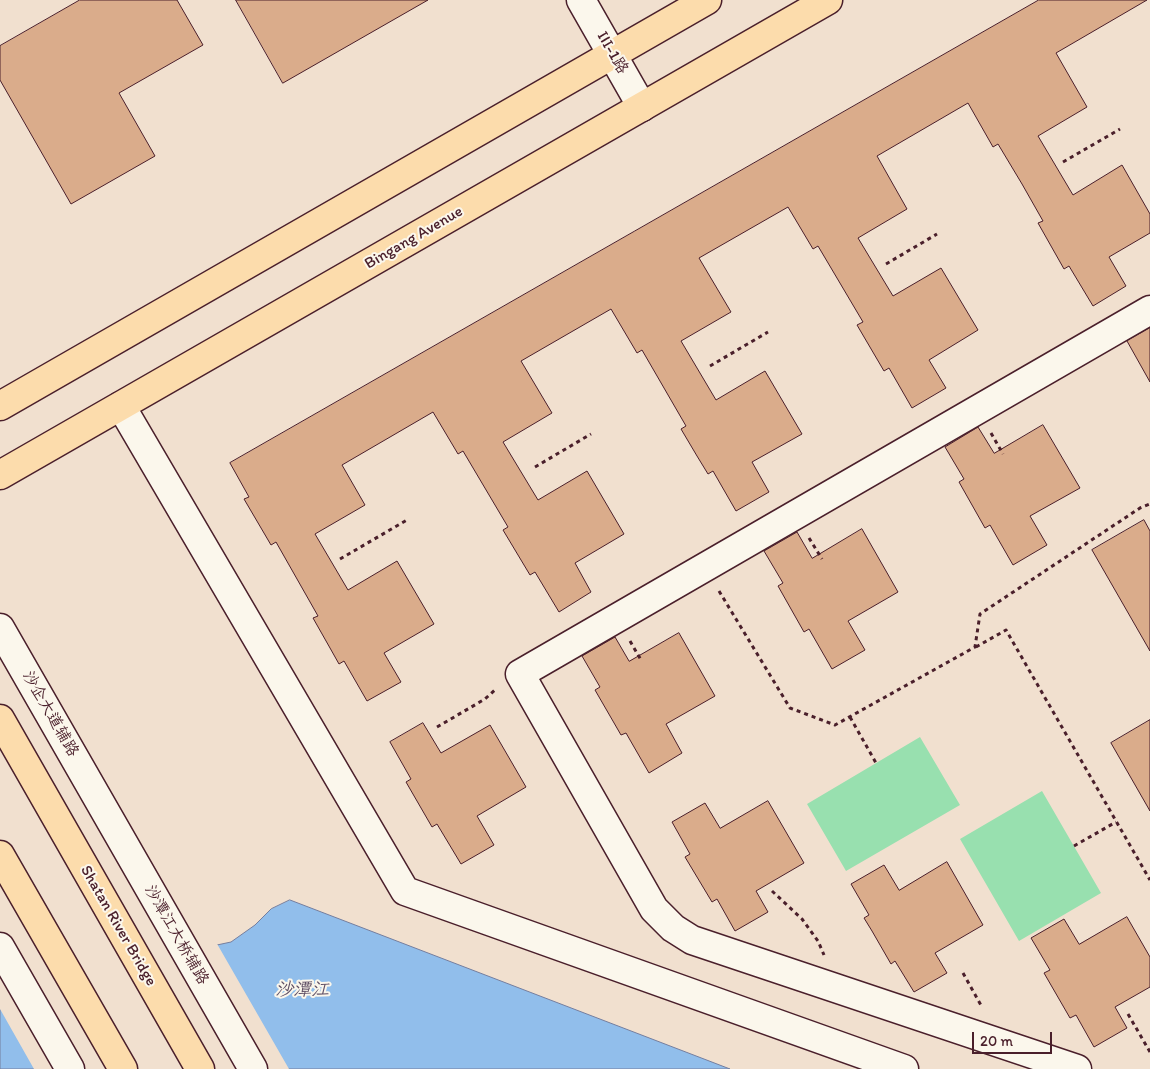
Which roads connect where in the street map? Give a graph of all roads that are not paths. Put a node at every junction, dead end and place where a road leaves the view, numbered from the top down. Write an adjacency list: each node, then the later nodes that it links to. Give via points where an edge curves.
1 (581, 0): 4 (street, III-1路)
2 (707, 0): 4 (main road)
3 (828, 0): 5 (main road, Bingang Avenue)
4 (612, 54): 5 (street, III-1路); 7 (main road)
5 (642, 107): 8 (main road, Bingang Avenue)
6 (1150, 310): 20 (street, via 520,674 654,909 674,928 692,940)
7 (0, 406)
8 (121, 406): 9 (main road, Bingang Avenue); 19 (street, via 405,891)
9 (0, 475)
10 (0, 628): 12 (street, 沙企大道辅路)
11 (0, 719): 17 (main road, Shatan River Bridge)
12 (99, 801): 18 (street, 沙潭江大桥辅路)
13 (0, 855): 16 (main road)
14 (0, 947): 15 (street)
15 (70, 1069)
16 (123, 1069)
17 (200, 1069)
18 (253, 1069)
19 (904, 1069)
20 (1077, 1069)

